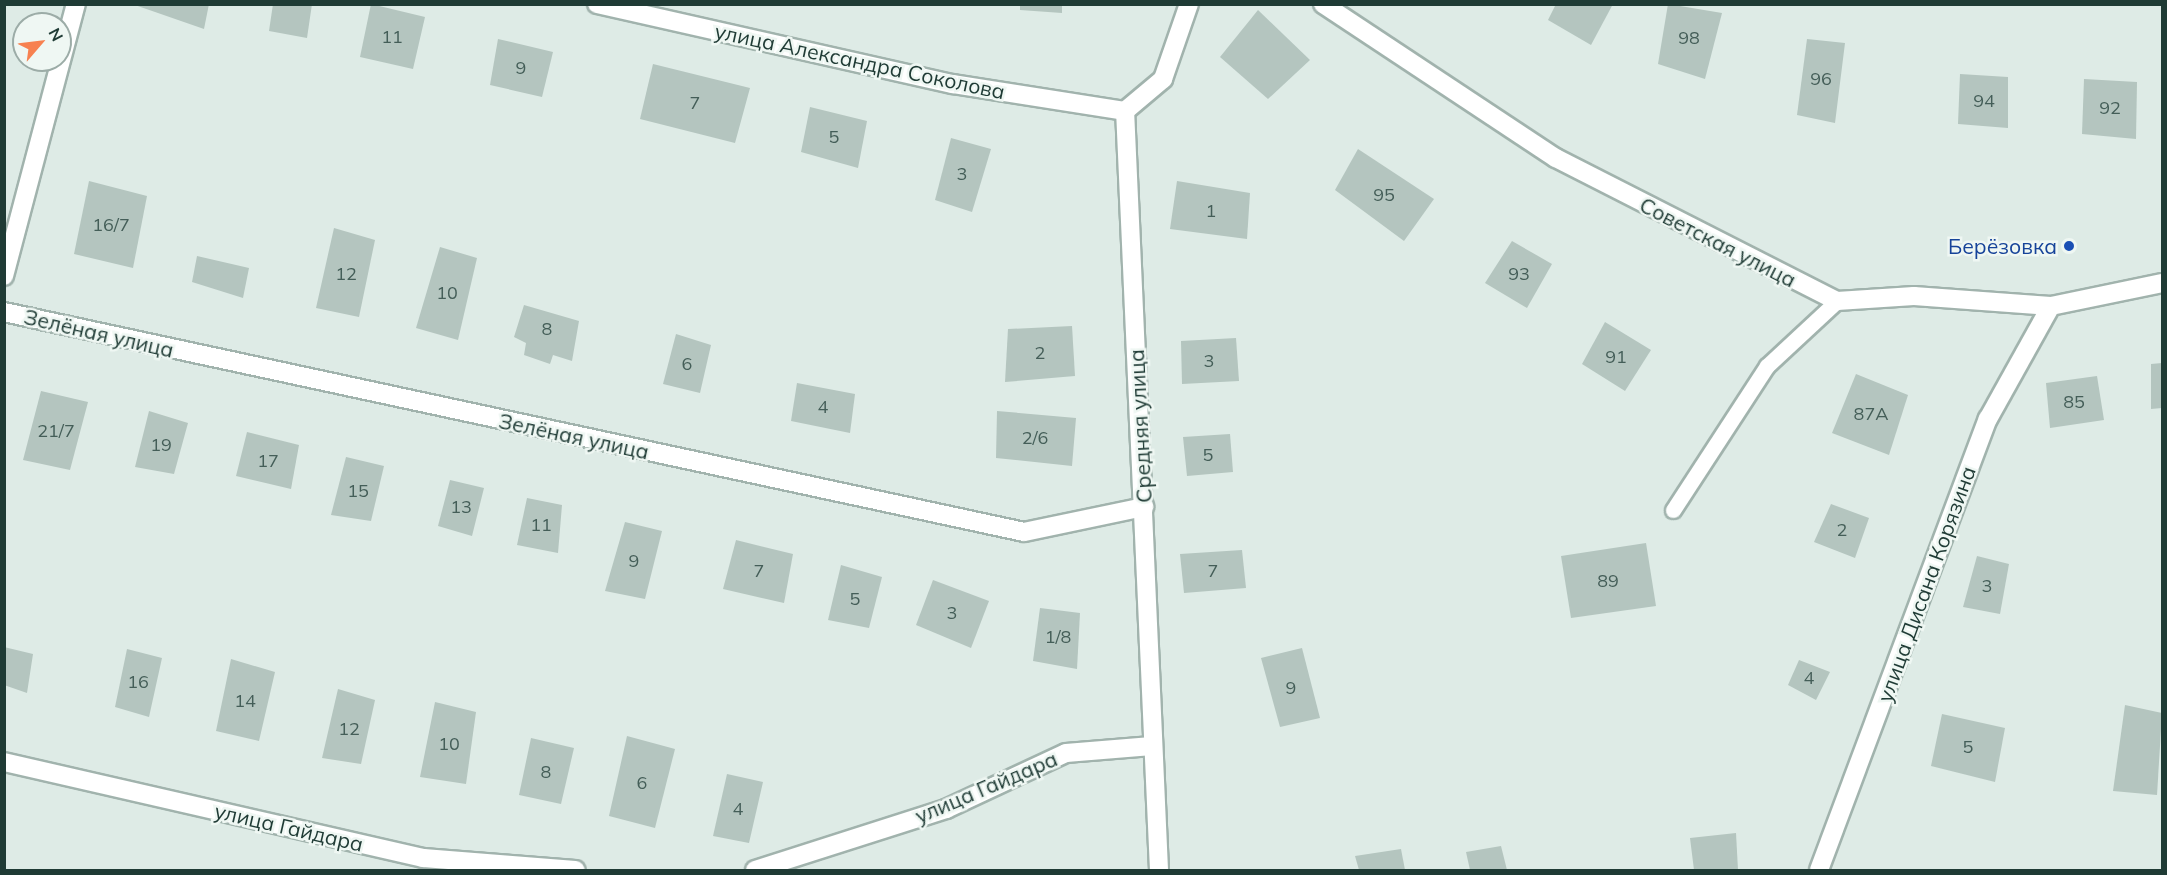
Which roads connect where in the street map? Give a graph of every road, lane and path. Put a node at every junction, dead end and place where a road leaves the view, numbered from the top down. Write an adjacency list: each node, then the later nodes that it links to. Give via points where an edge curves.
1 (76, 4): 6 (street)
2 (597, 4): 5 (street, улица Александра Соколова, via 953,84)
3 (1189, 4): 5 (street, via 1163,80)
4 (1323, 4): 8 (street, Советская улица, via 1556,158)
5 (1125, 111): 11 (street, Средняя улица)
6 (4, 276)
7 (2163, 283): 9 (street)
8 (1837, 301): 9 (street, via 1914,296); 12 (lane, via 1767,366)
9 (2051, 306): 18 (street, улица Дисана Корязина, via 1988,419)
10 (4, 312): 11 (street, Зелёная улица, via 1024,531)
11 (1144, 507): 13 (street, Средняя улица)
12 (1673, 510)
13 (1152, 746): 16 (street, улица Гайдара, via 1066,753 946,809); 17 (street, Средняя улица)
14 (4, 762): 15 (street, улица Гайдара, via 423,858)
15 (576, 870)
16 (755, 870)
17 (1159, 870)
18 (1820, 870)

